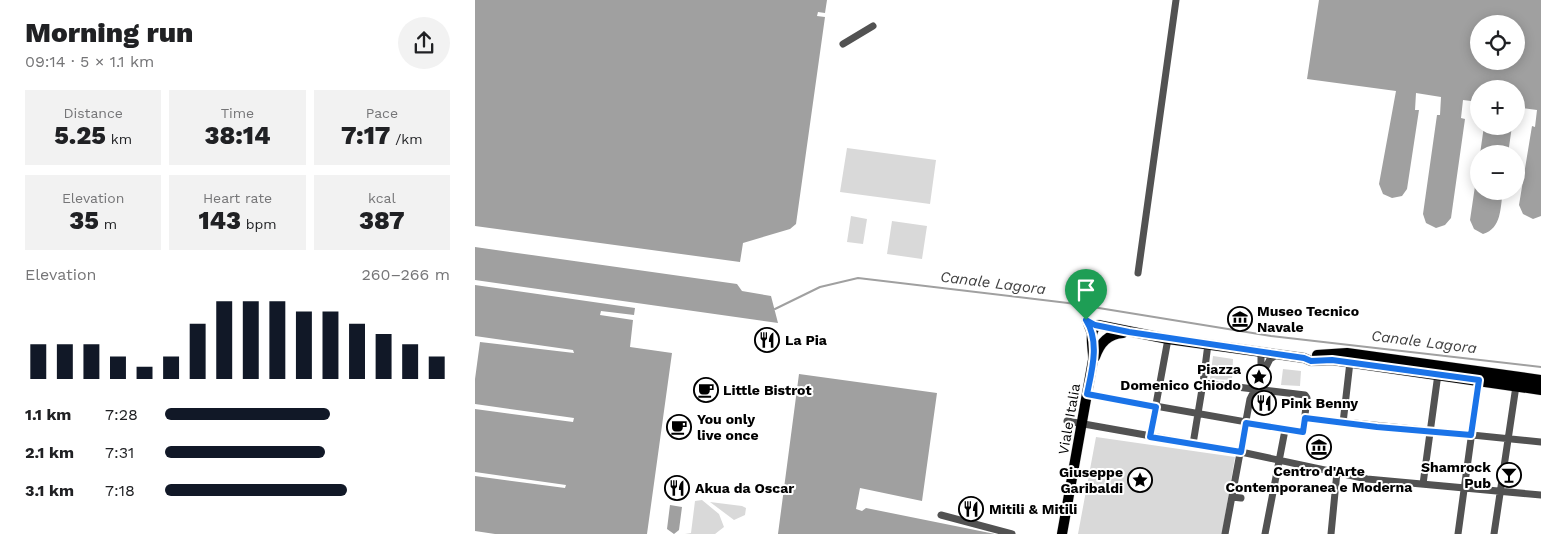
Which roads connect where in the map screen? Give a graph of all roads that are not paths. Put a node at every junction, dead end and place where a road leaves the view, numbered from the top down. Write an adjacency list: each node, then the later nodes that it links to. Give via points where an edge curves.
1 (1177, 0): 4 (street)
2 (873, 26): 3 (street)
3 (843, 44)
4 (1138, 273)
5 (1168, 339): 6 (main road); 19 (main road, Viale Italia, via 1129,332 1100,334); 20 (street)
6 (1208, 344): 7 (main road); 15 (street)
7 (1261, 352): 8 (main road); 12 (street)
8 (1278, 354): 9 (main road); 12 (street, via 1271,359)
9 (1304, 358): 10 (main road); 14 (main road, via 1347,353)
10 (1350, 362): 11 (main road); 25 (street)
11 (1438, 374): 13 (main road); 28 (street)
12 (1261, 379): 17 (street)
13 (1479, 380): 16 (main road); 29 (street)
14 (1541, 380)
15 (1203, 383): 17 (street); 21 (street)
16 (1516, 386): 18 (main road); 31 (street)
17 (1257, 389): 22 (street, via 1305,395); 24 (street, via 1250,399)
18 (1541, 390)
19 (1087, 394): 20 (street); 26 (main road, Viale Italia)
20 (1156, 407): 21 (street); 30 (street)
21 (1198, 414): 24 (street); 33 (street)
22 (1305, 418): 25 (street); 27 (street, via 1303,432)
23 (1067, 422): 26 (street)
24 (1246, 423): 27 (street); 34 (street)
25 (1343, 423): 28 (street)
26 (1082, 425): 30 (street); 43 (main road, Viale Italia)
27 (1285, 430): 35 (street)
28 (1431, 431): 29 (street); 37 (street)
29 (1471, 435): 31 (street); 38 (street)
30 (1150, 437): 33 (street)
31 (1509, 438): 32 (street); 39 (street)
32 (1541, 442)
33 (1193, 444): 34 (street)
34 (1241, 452): 35 (street); 41 (street)
35 (1279, 460): 36 (street); 49 (street)
36 (1337, 472): 37 (street, via 1367,479); 50 (street)
37 (1423, 484): 38 (street)
38 (1464, 488): 39 (street); 51 (street)
39 (1501, 491): 40 (street); 52 (street)
40 (1541, 495)
41 (1232, 497): 42 (street); 48 (street)
42 (1241, 498)
43 (1066, 512): 46 (main road, Viale Italia); 47 (main road, Viale Italia, via 1070,521)
44 (941, 514): 45 (street)
45 (1012, 534)
46 (1062, 534)
47 (1067, 534)
48 (1225, 534)
49 (1265, 534)
50 (1331, 534)
51 (1458, 534)
52 (1494, 534)

